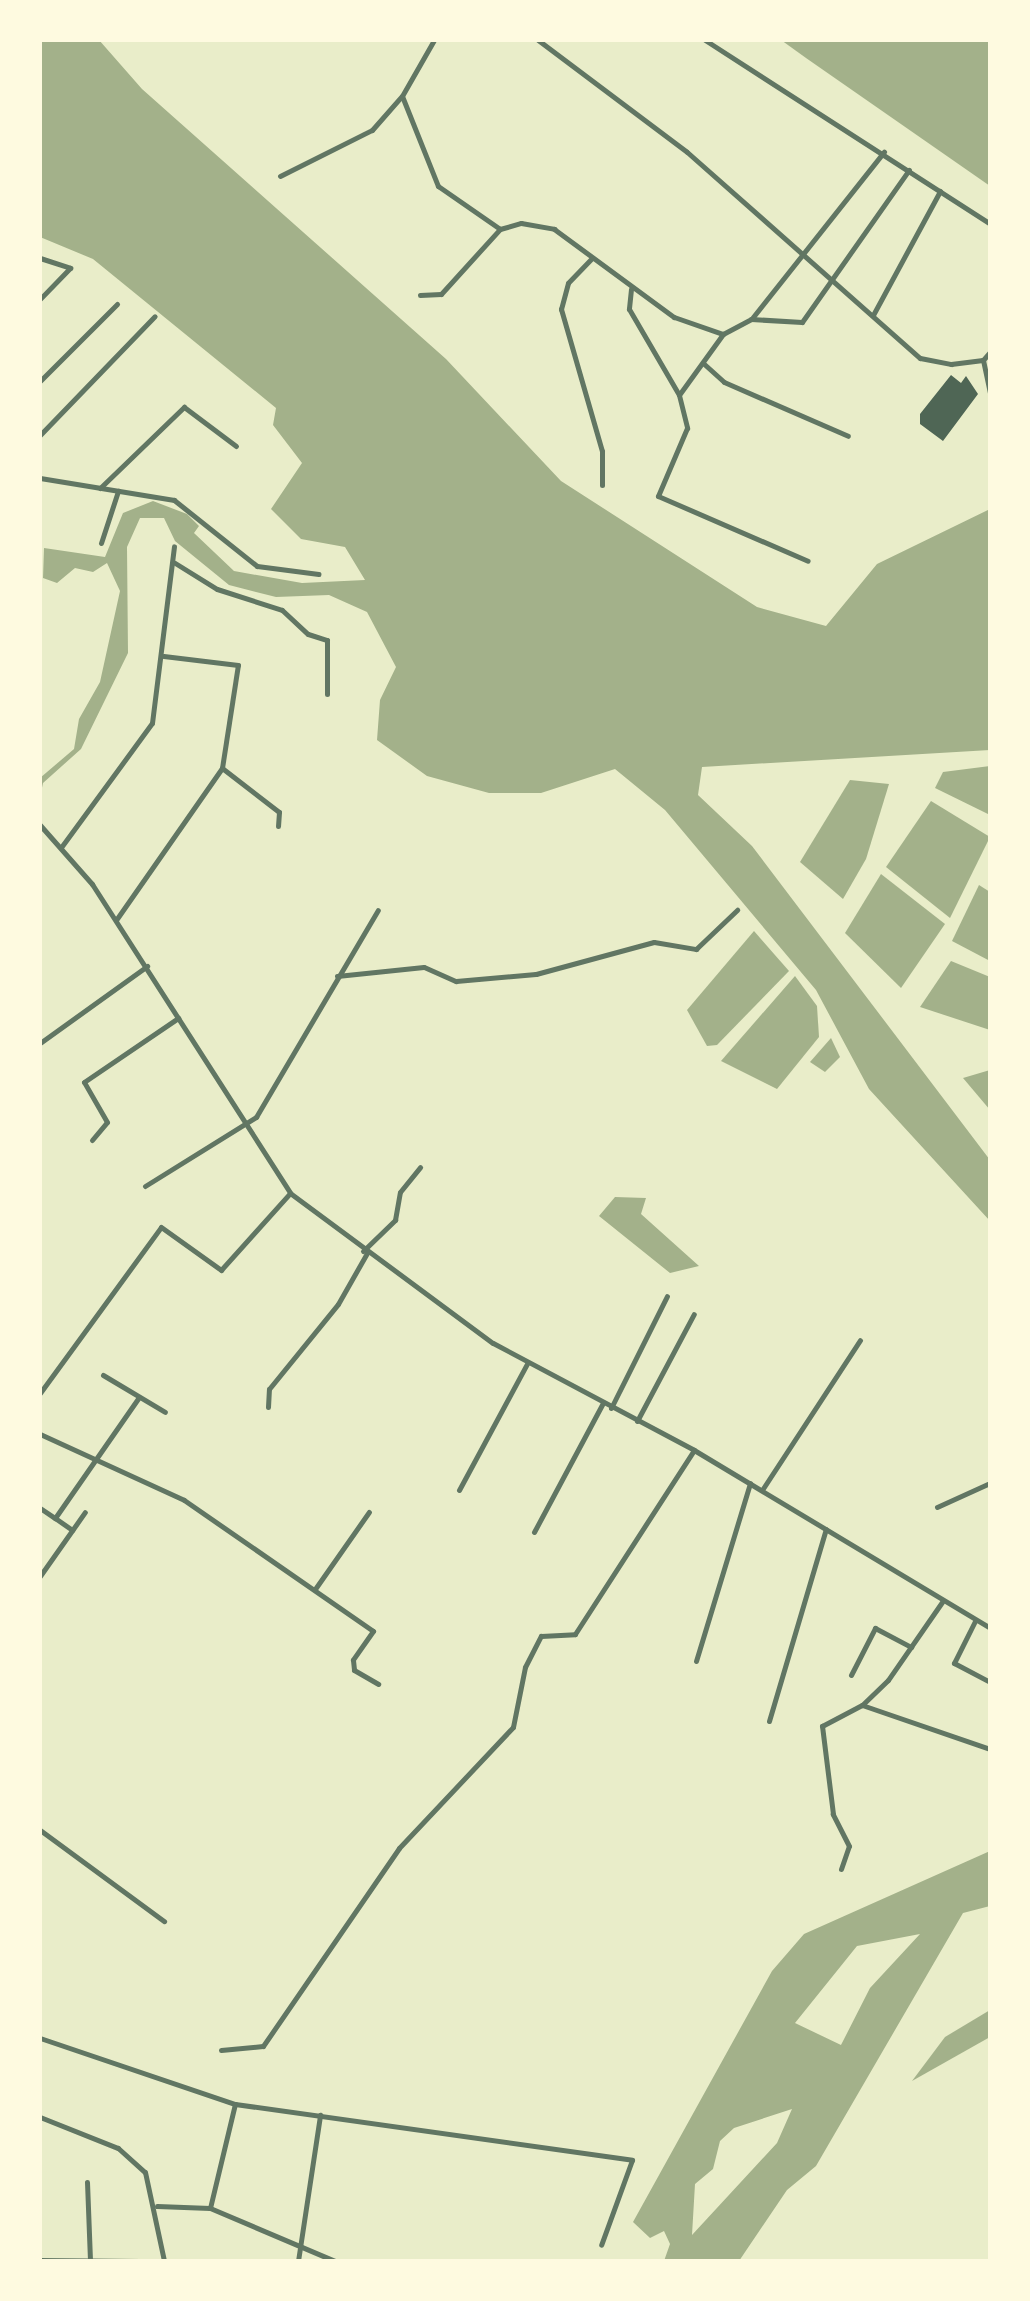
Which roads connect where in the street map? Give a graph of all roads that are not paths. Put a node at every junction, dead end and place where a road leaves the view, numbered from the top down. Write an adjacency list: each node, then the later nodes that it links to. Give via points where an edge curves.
1 (434, 40): 4 (street)
2 (538, 40): 13 (street, via 687,152)
3 (705, 40): 5 (street)
4 (402, 96): 7 (street, via 372,130); 10 (street, via 438,186)
5 (884, 152): 6 (street); 13 (street)
6 (909, 170): 8 (street); 14 (street)
7 (280, 176)
8 (940, 191): 9 (street); 19 (street)
9 (990, 224)
10 (500, 229): 12 (street, via 540,224); 16 (street, via 441,294)
11 (40, 258): 17 (street, via 70,268)
12 (591, 259): 15 (street); 33 (street, via 568,283 561,309 602,451)
13 (803, 259): 14 (street); 21 (street)
14 (833, 283): 19 (street); 21 (street, via 795,327)
15 (631, 289): 22 (street, via 674,317); 28 (street, via 629,309)
16 (420, 295)
17 (40, 299)
18 (117, 304): 26 (street)
19 (873, 315): 24 (street, via 920,358)
20 (155, 316): 29 (street)
21 (751, 319): 22 (street)
22 (723, 334): 25 (street)
23 (990, 352): 24 (street)
24 (983, 360): 27 (street)
25 (703, 363): 28 (street); 30 (street, via 724,382)
26 (40, 381)
27 (990, 394)
28 (679, 395): 38 (street, via 687,428 658,496)
29 (40, 435)
30 (848, 436)
31 (236, 446): 34 (street, via 184,407)
32 (40, 478): 34 (street)
33 (602, 485)
34 (99, 489): 35 (street)
35 (118, 491): 36 (street); 40 (street, via 174,500 257,566)
36 (101, 543)
37 (174, 546): 39 (street)
38 (808, 561)
39 (174, 565): 41 (street); 42 (street, via 217,589 282,610 308,634 327,640)
40 (318, 574)
41 (164, 656): 43 (street, via 238,665); 46 (street, via 152,723)
42 (327, 694)
43 (222, 768): 45 (street, via 279,812); 49 (street)
44 (40, 826): 46 (street)
45 (278, 826)
46 (62, 846): 49 (street)
47 (378, 910): 51 (street)
48 (737, 910): 51 (street, via 696,949 654,942 536,974 456,981 424,967)
49 (116, 920): 50 (street)
50 (147, 966): 52 (street); 53 (street)
51 (337, 976): 54 (street, via 297,1054 256,1117)
52 (178, 1018): 54 (street); 55 (street, via 84,1082 107,1122)
53 (40, 1043)
54 (242, 1124): 57 (street); 58 (street)
55 (92, 1140)
56 (420, 1167): 59 (street, via 400,1192 395,1220)
57 (145, 1186)
58 (290, 1193): 59 (street); 65 (street, via 221,1270 161,1227)
59 (365, 1252): 63 (street); 68 (street, via 338,1304 269,1389)
60 (667, 1296): 69 (street)
61 (694, 1314): 71 (street)
62 (860, 1340): 78 (street)
63 (528, 1362): 67 (street); 77 (street)
64 (103, 1375): 66 (street)
65 (40, 1393)
66 (139, 1397): 70 (street); 74 (street)
67 (603, 1403): 69 (street); 86 (street)
68 (268, 1407)
69 (611, 1408): 71 (street)
70 (165, 1412)
71 (637, 1421): 73 (street)
72 (40, 1434): 74 (street)
73 (694, 1450): 75 (street); 104 (street, via 575,1634 541,1636 525,1667 513,1727 399,1848 263,2046)
74 (97, 1458): 83 (street); 88 (street, via 184,1500)
75 (750, 1483): 78 (street); 93 (street)
76 (990, 1483): 79 (street)
77 (459, 1490)
78 (762, 1490): 84 (street)
79 (937, 1507)
80 (40, 1508): 83 (street)
81 (85, 1512): 85 (street)
82 (369, 1512): 88 (street)
83 (55, 1518): 85 (street)
84 (826, 1529): 89 (street); 98 (street)
85 (72, 1530): 87 (street)
86 (534, 1532)
87 (40, 1576)
88 (315, 1589): 96 (street, via 373,1631 353,1660 359,1675)
89 (942, 1602): 90 (street); 92 (street)
90 (975, 1621): 91 (street); 95 (street, via 954,1663)
91 (990, 1628)
92 (911, 1647): 94 (street, via 875,1628); 97 (street)
93 (696, 1661)
94 (851, 1675)
95 (990, 1682)
96 (378, 1684)
97 (862, 1705): 99 (street); 101 (street, via 822,1726 833,1814 849,1846)
98 (769, 1721)
99 (990, 1749)
100 (40, 1830): 102 (street)
101 (841, 1869)
102 (164, 1921)
103 (40, 2038): 105 (street)
104 (221, 2050)
105 (235, 2104): 106 (street); 110 (street)
106 (320, 2115): 111 (street, via 632,2160); 112 (street)
107 (40, 2117): 109 (street, via 118,2148 145,2172)
108 (87, 2182): 114 (street)
109 (157, 2206): 110 (street); 116 (street)
110 (210, 2208): 112 (street)
111 (601, 2245)
112 (295, 2247): 117 (street); 118 (street)
113 (40, 2260): 114 (street)
114 (90, 2260): 115 (street)
115 (140, 2261)
116 (164, 2261)
117 (298, 2261)
118 (335, 2261)

